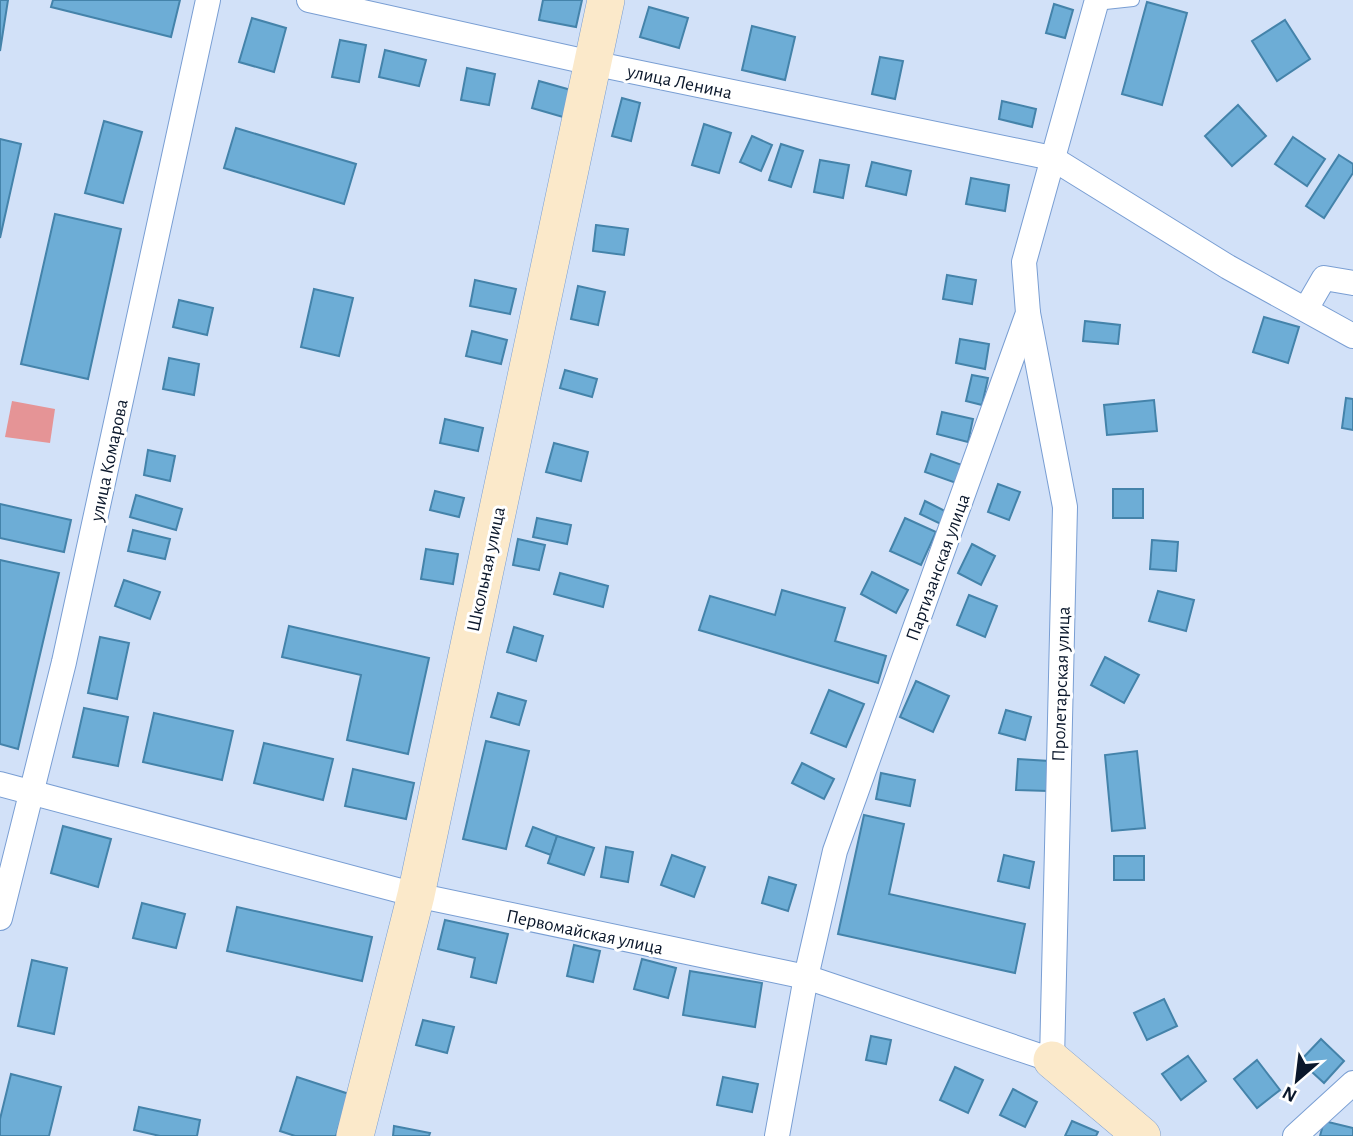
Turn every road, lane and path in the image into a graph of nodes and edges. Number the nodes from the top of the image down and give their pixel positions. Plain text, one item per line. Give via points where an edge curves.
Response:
1 (208, 0) edge
2 (309, 0) edge
3 (606, 0) edge
4 (1133, 0) edge
5 (1096, 2) edge
6 (592, 63) junction
7 (1052, 158) junction
8 (1353, 283) edge
9 (1306, 309) junction
10 (1028, 313) junction
11 (1353, 337) edge
12 (0, 784) edge
13 (31, 791) junction
14 (416, 895) junction
15 (0, 918) edge
16 (806, 978) junction
17 (1052, 1060) junction
18 (1353, 1083) edge
19 (355, 1136) edge
20 (777, 1136) edge
21 (1142, 1136) edge
22 (1295, 1136) edge

1 - 13 street, улица Комарова via 64,662
2 - 6 street, улица Ленина
3 - 6 street, Школьная улица
4 - 5 lane
5 - 7 street, Партизанская улица
6 - 7 street, улица Ленина
6 - 14 street, Школьная улица
7 - 9 street via 1228,267
7 - 10 street, Партизанская улица via 1024,262
8 - 9 street via 1324,278
9 - 11 street
10 - 16 street, Партизанская улица via 835,851
10 - 17 street, Пролетарская улица via 1065,507
12 - 13 street, Первомайская улица
13 - 14 street, Первомайская улица
13 - 15 street, улица Комарова
14 - 16 street, Первомайская улица
14 - 19 street, Школьная улица
16 - 17 street, Первомайская улица
16 - 20 street, Партизанская улица
17 - 21 street, Первомайская улица
18 - 22 street

